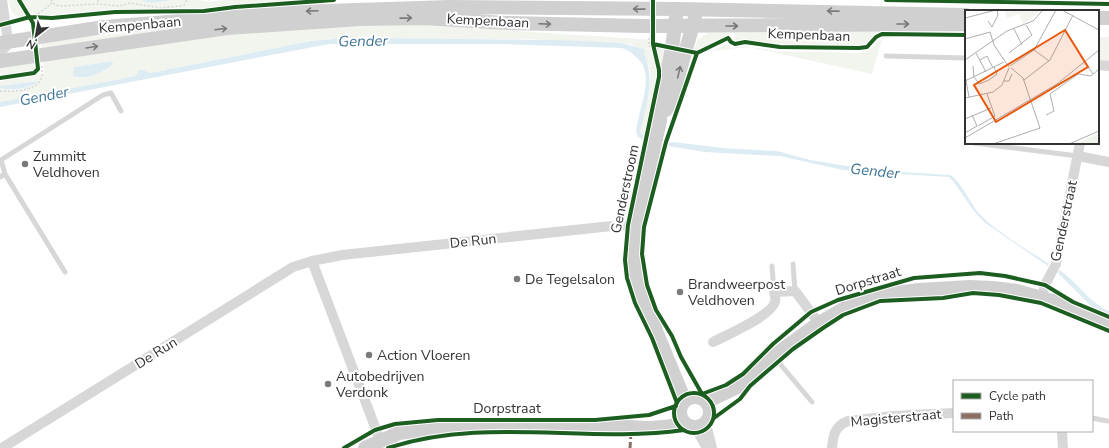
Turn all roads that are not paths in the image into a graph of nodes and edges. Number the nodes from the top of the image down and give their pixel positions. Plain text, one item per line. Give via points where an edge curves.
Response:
1 (2, 0) edge
2 (446, 3) edge
3 (679, 4) edge
4 (698, 5) edge
5 (965, 15) edge
6 (965, 24) edge
7 (674, 26) junction
8 (693, 26) junction
9 (2, 50) edge
10 (886, 56) dead end
11 (965, 58) edge
12 (1099, 65) edge
13 (1109, 66) edge
14 (121, 111) dead end
15 (660, 122) junction
16 (982, 144) edge
17 (1080, 144) edge
18 (1078, 156) junction
19 (1109, 162) edge
20 (3, 175) edge
21 (636, 226) junction
22 (312, 261) junction
23 (792, 264) dead end
24 (772, 266) dead end
25 (65, 272) dead end
26 (795, 291) junction
27 (774, 292) junction
28 (1042, 298) junction
29 (818, 322) junction
30 (1109, 323) edge
31 (713, 342) dead end
32 (774, 357) junction
33 (812, 402) dead end
34 (695, 412) junction
35 (953, 413) edge
36 (1093, 418) edge
37 (1107, 421) dead end
38 (1062, 432) edge
39 (380, 440) junction
40 (2, 448) edge
41 (365, 448) edge
42 (707, 448) edge
43 (712, 448) edge
44 (832, 448) edge
45 (1063, 448) edge

1 - 9 street
3 -> 2 main road, Kempenbaan
2 -> 9 main road, Kempenbaan via 294,12 104,28
3 - 4 main road, Kempenbaan
3 - 7 main road, Genderstroom
5 -> 4 main road, Kempenbaan
4 - 8 main road, Genderstroom
8 -> 6 main road, Kempenbaan
7 - 8 main road, Kempenbaan
9 -> 7 main road, Kempenbaan via 18,58 38,61 227,28 360,19 424,18 506,23
7 - 15 main road, Genderstroom
15 -> 8 main road, Genderstroom via 672,98
10 - 11 lane
12 - 13 street
14 - 20 lane via 111,93 103,95 1,160
15 - 21 main road, Genderstroom
16 - 18 lane
17 - 18 street, Genderstraat
18 - 19 street
18 - 28 street, Genderstraat via 1056,264 1045,285
20 - 25 lane
21 - 22 street, De Run via 621,225 358,253
21 - 34 main road, Genderstroom via 636,276 644,302 655,326 663,335
22 - 39 street
22 - 40 street, De Run via 293,267
23 - 26 lane
24 - 27 lane
26 - 27 street
26 - 29 street
27 - 31 street via 776,301 771,308 743,328
28 - 29 main road, Dorpstraat via 993,288 919,290 879,295 857,301
28 - 30 main road, Dorpstraat via 1066,304
29 - 32 main road, Dorpstraat
32 - 33 lane
32 - 34 main road, Dorpstraat via 742,385
34 - 39 main road, Dorpstraat via 620,426 437,428 399,433
34 - 42 street
34 - 43 street via 707,428
35 - 44 street, Magisterstraat via 848,420 835,430
36 - 37 lane
38 - 45 street
39 - 41 main road, Dorpstraat

